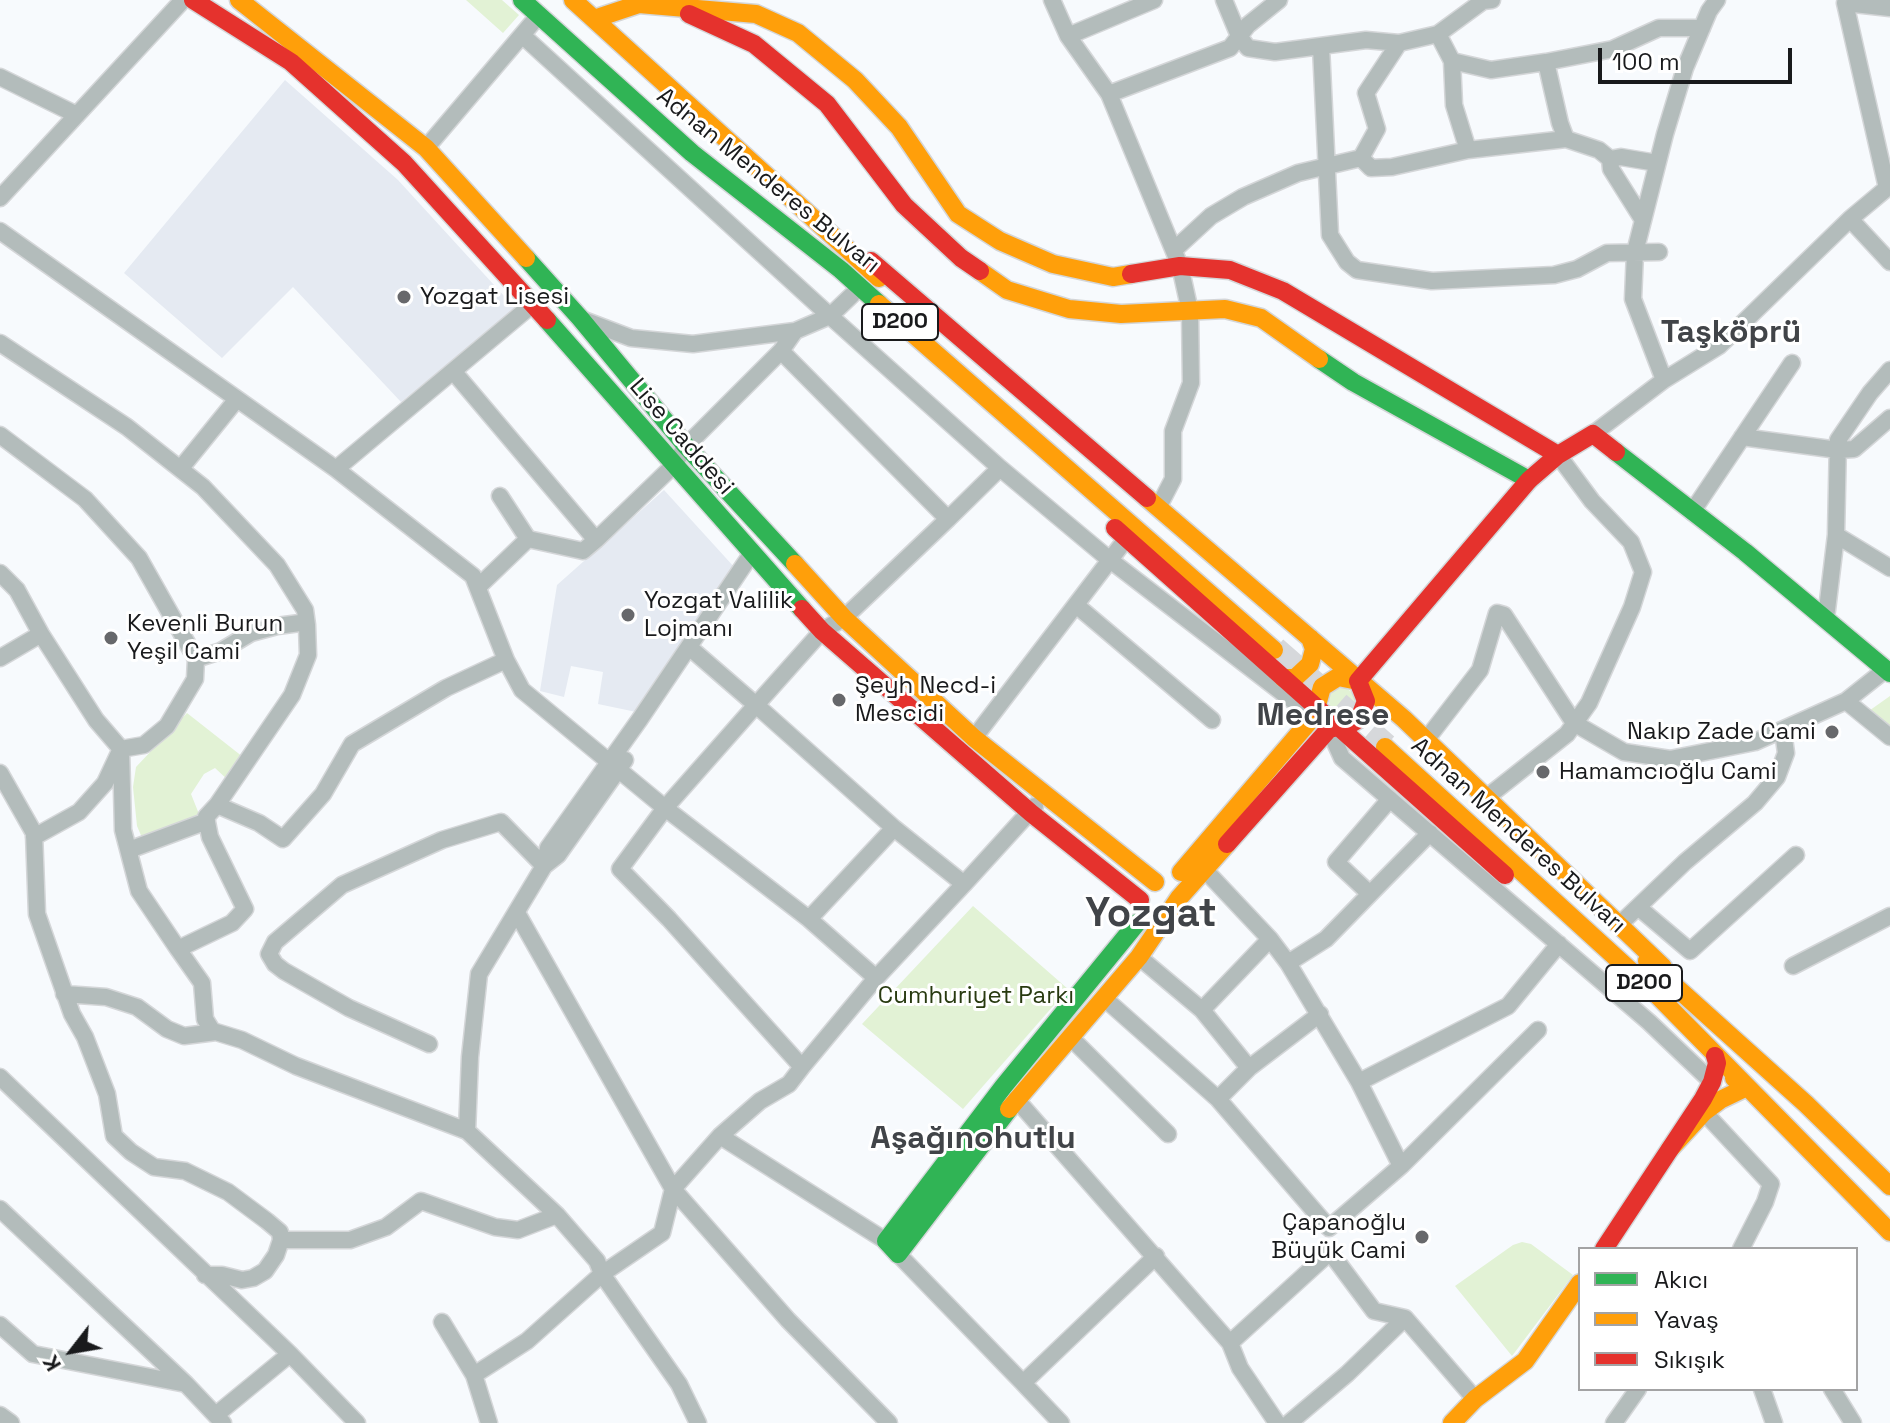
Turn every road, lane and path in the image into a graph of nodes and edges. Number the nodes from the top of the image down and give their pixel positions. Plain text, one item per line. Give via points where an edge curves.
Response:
1 (183, 0) edge
2 (193, 0) edge
3 (239, 0) edge
4 (522, 0) edge
5 (573, 0) edge
6 (1052, 0) edge
7 (1224, 0) edge
8 (1279, 0) edge
9 (1484, 0) edge
10 (1492, 0) edge
11 (1717, 0) edge
12 (1145, 2) edge
13 (1839, 2) edge
14 (674, 7) junction
15 (1890, 8) edge
16 (539, 15) junction
17 (594, 19) junction
18 (1702, 28) junction
19 (1438, 34) junction
20 (522, 35) junction
21 (1068, 36) junction
22 (1239, 36) junction
23 (1399, 43) junction
24 (1321, 47) junction
25 (1452, 61) junction
26 (1546, 62) junction
27 (0, 77) edge
28 (676, 92) junction
29 (1109, 94) junction
30 (77, 115) junction
31 (1566, 139) junction
32 (426, 148) junction
33 (1468, 150) junction
34 (692, 153) junction
35 (1361, 158) junction
36 (1610, 159) junction
37 (1657, 163) junction
38 (1329, 166) junction
39 (1888, 187) edge
40 (0, 198) edge
41 (1850, 219) junction
42 (1643, 220) junction
43 (0, 231) edge
44 (1635, 252) junction
45 (1659, 252) dead end
46 (1177, 258) junction
47 (1890, 262) edge
48 (852, 295) junction
49 (533, 304) junction
50 (1190, 311) junction
51 (830, 316) junction
52 (580, 318) junction
53 (795, 331) junction
54 (0, 343) edge
55 (781, 351) junction
56 (1792, 363) dead end
57 (1890, 370) edge
58 (453, 371) junction
59 (1664, 380) junction
60 (237, 399) junction
61 (1890, 418) edge
62 (1593, 434) junction
63 (0, 435) edge
64 (1742, 437) junction
65 (686, 446) junction
66 (1838, 450) junction
67 (1558, 455) junction
68 (673, 466) junction
69 (181, 468) junction
70 (1000, 468) junction
71 (336, 469) junction
72 (1529, 480) junction
73 (500, 496) dead end
74 (1158, 508) junction
75 (1692, 512) junction
76 (948, 519) junction
77 (1836, 535) junction
78 (528, 539) junction
79 (1126, 539) junction
80 (596, 540) junction
81 (755, 557) junction
82 (1110, 560) junction
83 (1890, 568) edge
84 (0, 573) edge
85 (478, 587) junction
86 (1076, 605) junction
87 (844, 618) junction
88 (1826, 618) junction
89 (307, 625) junction
90 (822, 631) junction
91 (41, 634) junction
92 (1310, 638) junction
93 (692, 650) junction
94 (0, 658) edge
95 (196, 659) junction
96 (506, 660) junction
97 (1888, 672) edge
98 (1283, 678) junction
99 (1358, 681) junction
100 (1846, 701) junction
101 (756, 705) junction
102 (1316, 712) junction
103 (1212, 720) dead end
104 (1574, 723) junction
105 (1333, 727) junction
106 (1783, 731) junction
107 (1890, 737) edge
108 (974, 738) junction
109 (1388, 738) junction
110 (1426, 740) junction
111 (121, 749) junction
112 (616, 765) junction
113 (0, 773) edge
114 (1043, 794) junction
115 (1486, 798) junction
116 (1390, 799) junction
117 (217, 805) junction
118 (665, 808) junction
119 (1031, 813) junction
120 (207, 821) junction
121 (894, 828) junction
122 (1430, 833) junction
123 (34, 837) junction
124 (129, 850) junction
125 (1796, 855) dead end
126 (544, 866) junction
127 (1204, 869) junction
128 (964, 884) junction
129 (1168, 888) junction
130 (1370, 894) junction
131 (1140, 900) junction
132 (1638, 907) junction
133 (517, 913) junction
134 (1890, 916) edge
135 (809, 919) junction
136 (1619, 925) junction
137 (1145, 928) junction
138 (1270, 939) junction
139 (1559, 944) junction
140 (178, 949) junction
141 (1139, 957) junction
142 (1288, 963) junction
143 (1793, 966) dead end
144 (876, 978) junction
145 (64, 994) junction
146 (1104, 998) junction
147 (1202, 1010) junction
148 (1320, 1014) junction
149 (1538, 1030) dead end
150 (213, 1032) junction
151 (1070, 1037) junction
152 (429, 1044) dead end
153 (1716, 1060) junction
154 (802, 1067) junction
155 (1249, 1068) junction
156 (0, 1077) edge
157 (1359, 1082) junction
158 (1712, 1082) junction
159 (1745, 1088) junction
160 (1016, 1099) junction
161 (1218, 1099) junction
162 (1806, 1104) junction
163 (1704, 1112) junction
164 (467, 1131) junction
165 (1168, 1134) dead end
166 (720, 1136) junction
167 (1670, 1149) junction
168 (1401, 1166) junction
169 (1890, 1186) edge
170 (673, 1189) junction
171 (0, 1209) edge
172 (557, 1215) junction
173 (1329, 1228) junction
174 (1890, 1232) edge
175 (281, 1240) junction
176 (892, 1247) junction
177 (1605, 1247) edge
178 (1742, 1247) edge
179 (1330, 1252) junction
180 (1156, 1256) junction
181 (602, 1274) junction
182 (205, 1275) junction
183 (1578, 1286) edge
184 (1405, 1318) junction
185 (442, 1322) dead end
186 (0, 1325) edge
187 (1230, 1343) junction
188 (290, 1354) junction
189 (474, 1375) junction
190 (1023, 1383) junction
191 (186, 1384) junction
192 (1637, 1391) edge
193 (1763, 1391) edge
194 (1833, 1391) edge
195 (1475, 1399) junction
196 (0, 1415) edge
197 (220, 1419) edge
198 (1456, 1422) edge
199 (11, 1423) edge
200 (357, 1423) edge
201 (489, 1423) edge
202 (698, 1423) edge
203 (889, 1423) edge
204 (1061, 1423) edge
205 (1277, 1423) edge
206 (1289, 1423) edge
207 (1614, 1423) edge
208 (1774, 1423) edge
209 (1853, 1423) edge

1 - 30 street
2 - 49 main road, Lise Caddesi via 291,62 404,163
3 - 32 main road, Lise Caddesi
4 - 16 main road, Adnan Menderes Bulvarı / D200
5 - 17 main road, Adnan Menderes Bulvarı / D200
6 - 21 street
7 - 22 street
8 - 22 street
9 - 10 street
9 - 19 street
11 - 18 street
12 - 21 street
13 - 15 street
13 - 39 street
14 - 17 main road via 639,4
14 - 46 main road via 756,14 798,33 855,80 899,127 958,214 1000,241 1053,264 1113,277
14 - 50 main road via 754,44 827,104 904,205 961,258 1007,290 1069,309 1121,314
16 - 20 street
16 - 34 main road, Adnan Menderes Bulvarı / D200
17 - 28 main road, Adnan Menderes Bulvarı / D200
18 - 26 street via 1659,28 1613,49
18 - 37 street
19 - 23 street
19 - 25 street
20 - 32 street
20 - 51 street
21 - 29 street
22 - 24 street via 1248,48 1275,52
22 - 29 street via 1230,48
23 - 24 street via 1366,40
23 - 35 street via 1366,93 1377,129
24 - 38 street
25 - 26 street via 1491,70
25 - 33 street via 1454,105
26 - 31 street
27 - 30 street
28 - 34 main road, Adnan Menderes Bulvarı / D200 via 1280,643 841,270
28 - 74 main road
29 - 46 street
30 - 40 street
31 - 33 street
31 - 36 street
32 - 52 main road, Lise Caddesi
33 - 35 street via 1392,167 1371,168
34 - 48 main road
35 - 38 street
36 - 37 street
36 - 42 street
37 - 42 street
38 - 44 street via 1330,235 1357,270 1432,281 1554,275 1607,253
38 - 46 street via 1298,173 1211,216
39 - 41 street
41 - 47 street
41 - 59 street via 1719,346
42 - 44 street
43 - 60 street
44 - 45 street
44 - 59 street via 1633,299
46 - 50 street
46 - 67 main road via 1230,270 1283,291
48 - 51 street
48 - 79 main road
49 - 58 street
49 - 68 main road, Lise Caddesi
50 - 72 main road via 1225,309 1261,318 1353,382
50 - 74 street via 1191,383 1173,431 1173,479
51 - 53 street
51 - 70 street
52 - 53 street via 631,338 693,344
52 - 65 main road, Lise Caddesi
53 - 55 street
54 - 69 street
55 - 65 street
55 - 76 street
56 - 64 street
57 - 66 street via 1838,440
58 - 71 street
58 - 80 street
59 - 62 street
60 - 69 street
60 - 71 street
61 - 66 street via 1854,449
62 - 67 main road
62 - 75 main road
63 - 95 street via 85,499 139,558
64 - 66 street
64 - 75 street
65 - 68 street
65 - 87 main road, Lise Caddesi
66 - 77 street
67 - 72 main road
67 - 104 street via 1631,542 1643,572 1589,703
68 - 80 street
68 - 81 main road, Lise Caddesi
69 - 89 street via 277,565 305,610
70 - 76 street
70 - 82 street
71 - 85 street via 473,576
72 - 99 main road
73 - 78 street
74 - 92 main road
75 - 88 main road
76 - 87 street
77 - 83 street
77 - 88 street
78 - 80 street via 583,551
78 - 85 street
79 - 82 street
79 - 98 main road
81 - 90 main road, Lise Caddesi
81 - 93 street
82 - 86 street
82 - 102 street
84 - 91 street via 17,590
85 - 96 street
86 - 103 street
86 - 108 street
87 - 90 street
87 - 108 main road, Lise Caddesi
88 - 97 main road
89 - 95 street via 251,633
89 - 117 street via 308,655 292,695
90 - 101 street
90 - 119 main road, Lise Caddesi
91 - 94 street
91 - 111 street
92 - 98 main road via 1310,664 1295,678
92 - 99 main road
93 - 101 street
93 - 112 street
95 - 111 street via 195,679 167,726 144,745
96 - 112 street via 522,690
96 - 117 street via 446,688 352,744 323,794 283,839
97 - 100 street
98 - 102 main road
99 - 102 main road via 1338,677 1328,682
99 - 105 main road via 1364,710 1349,725
99 - 109 main road
100 - 106 street
100 - 107 street
101 - 118 street
101 - 121 street
102 - 105 main road
102 - 129 main road
104 - 106 street via 1624,752 1670,759
104 - 110 street via 1504,615 1497,613 1480,670
104 - 115 street
105 - 109 main road
105 - 116 street via 1342,758
105 - 127 main road
106 - 132 street via 1786,753 1777,777
108 - 114 main road, Lise Caddesi
109 - 110 main road
109 - 153 main road, Adnan Menderes Bulvarı / D200 via 1656,994
109 - 162 main road, Adnan Menderes Bulvarı / D200
110 - 115 main road
111 - 123 street via 105,783 79,812
111 - 124 street via 123,830
112 - 118 street
112 - 126 street via 558,855
113 - 123 street
114 - 119 street
114 - 129 main road, Lise Caddesi
115 - 136 main road
116 - 122 street
116 - 130 street via 1336,862
117 - 120 street
118 - 135 street
118 - 154 street via 620,869
119 - 128 street
119 - 131 main road, Lise Caddesi
120 - 124 street
120 - 140 street via 245,909 232,923
121 - 128 street
121 - 135 street
122 - 130 street
122 - 139 street
123 - 145 street via 37,914
124 - 140 street via 139,891
125 - 132 street via 1690,951
126 - 133 street
126 - 152 street via 501,822 442,840 342,885 275,942 269,954 284,971
127 - 129 main road
127 - 138 street
128 - 144 street
129 - 131 main road
129 - 137 main road
130 - 142 street via 1326,939
131 - 137 main road
132 - 136 street
133 - 164 street via 479,974
133 - 170 street
134 - 143 street
135 - 144 street
136 - 162 main road
137 - 141 main road
137 - 176 main road via 1003,1087
138 - 142 street
138 - 147 street
139 - 157 street via 1508,1006
139 - 158 street
140 - 150 street via 202,983 205,1019
141 - 146 main road
141 - 147 street
142 - 148 street
144 - 154 street
145 - 150 street via 106,997 137,1007 184,1036
145 - 175 street via 107,1094 114,1136 154,1167 185,1171 228,1192 280,1232
146 - 151 main road
146 - 161 street
147 - 155 street
148 - 155 street
148 - 157 street
149 - 168 street
150 - 164 street
151 - 160 main road
151 - 165 street
153 - 158 main road
153 - 159 main road, Adnan Menderes Bulvarı / D200
154 - 166 street via 789,1084
155 - 161 street
156 - 182 street
157 - 168 street
158 - 167 main road
159 - 163 main road
159 - 174 main road, Adnan Menderes Bulvarı / D200
160 - 176 main road
160 - 180 street
161 - 173 street
162 - 169 main road, Adnan Menderes Bulvarı / D200
163 - 167 main road
163 - 178 street via 1771,1184
164 - 172 street
166 - 170 street
166 - 176 street
167 - 177 main road
168 - 173 street
170 - 181 street via 662,1233
170 - 203 street via 788,1320
171 - 191 street
172 - 175 street via 518,1230 421,1201 386,1227 350,1240
172 - 181 street
173 - 179 street
175 - 182 street via 265,1271 253,1278
176 - 190 street
179 - 184 street via 1374,1311
179 - 187 street
180 - 187 street
180 - 190 street
181 - 189 street via 527,1341
181 - 202 street via 679,1384
182 - 188 street
183 - 195 main road via 1525,1361
184 - 195 street
184 - 206 street
185 - 189 street
186 - 191 street via 33,1354
187 - 205 street via 1240,1368
188 - 197 street
188 - 200 street
189 - 201 street
190 - 204 street
191 - 197 street
192 - 207 street
193 - 208 street
194 - 209 street
195 - 198 main road
196 - 199 street

